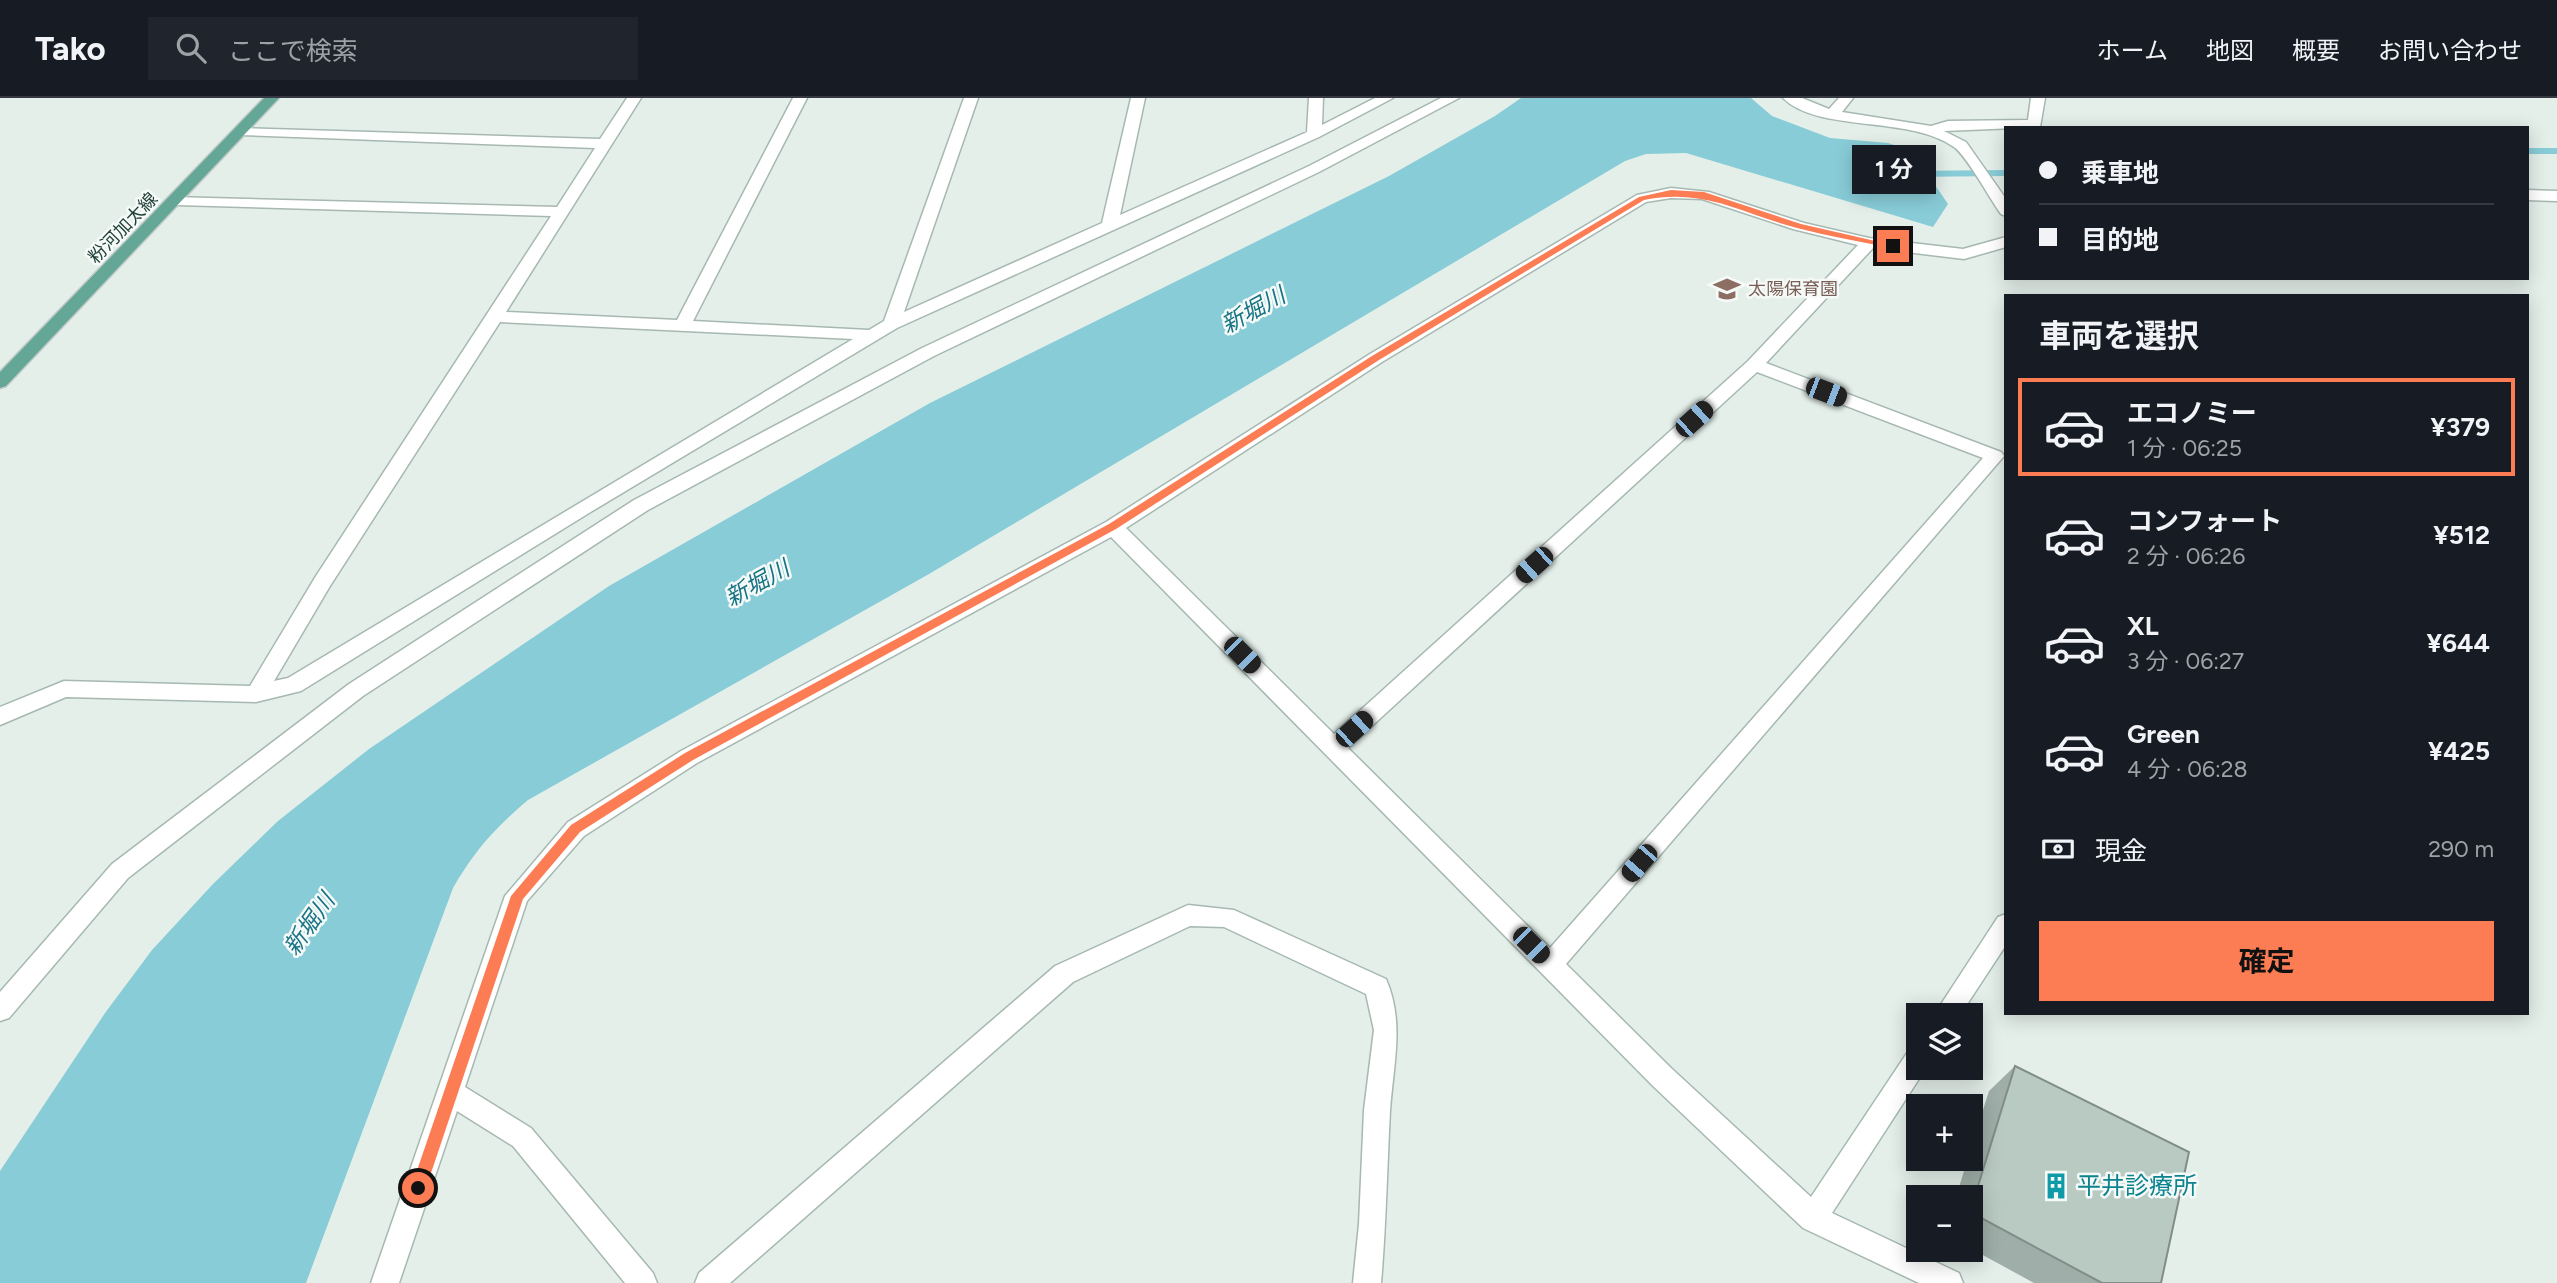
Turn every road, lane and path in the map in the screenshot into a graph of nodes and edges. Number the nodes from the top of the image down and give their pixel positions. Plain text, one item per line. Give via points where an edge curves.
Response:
1 (272, 98) edge
2 (634, 98) edge
3 (800, 98) edge
4 (971, 98) edge
5 (1138, 98) edge
6 (1316, 98) edge
7 (1386, 98) edge
8 (1452, 98) edge
9 (1790, 98) edge
10 (1846, 98) edge
11 (2038, 98) edge
12 (1832, 116) junction
13 (241, 131) junction
14 (1932, 131) junction
15 (1314, 134) junction
16 (605, 144) junction
17 (2529, 195) edge
18 (2557, 195) edge
19 (177, 200) junction
20 (2004, 208) edge
21 (561, 212) junction
22 (1110, 224) junction
23 (1869, 243) junction
24 (2004, 243) edge
25 (495, 317) junction
26 (683, 324) junction
27 (891, 324) junction
28 (872, 335) junction
29 (1754, 365) junction
30 (0, 382) edge
31 (2000, 458) edge
32 (1112, 527) junction
33 (256, 694) junction
34 (0, 716) edge
35 (1334, 747) junction
36 (2004, 927) edge
37 (1550, 965) junction
38 (1954, 1003) edge
39 (0, 1010) edge
40 (1906, 1076) edge
41 (451, 1093) junction
42 (1813, 1218) junction
43 (385, 1283) edge
44 (643, 1283) edge
45 (709, 1283) edge
46 (1367, 1283) edge
47 (1950, 1283) edge

1 - 13 main road, 粉河加太線
2 - 16 street
3 - 26 street
4 - 27 street
5 - 22 street
6 - 15 street
7 - 15 street
8 - 39 street via 1314,169 928,352 641,505 356,691 120,871
9 - 12 street
10 - 12 street
11 - 14 street via 2035,124 1948,125
12 - 14 street
13 - 16 street
13 - 19 main road, 粉河加太線
14 - 20 street via 1961,145
15 - 22 street
16 - 21 street
17 - 18 street
19 - 21 street
19 - 30 main road, 粉河加太線
21 - 25 street
22 - 27 street
23 - 24 street via 1964,254
23 - 29 street
23 - 32 street via 1704,195 1671,193 1642,198 1376,358
25 - 26 street
25 - 33 street via 323,581
26 - 28 street
27 - 28 street
28 - 33 street via 294,685
29 - 31 street
29 - 35 street
31 - 37 street
32 - 35 street
32 - 41 street via 689,757 576,829 517,896
33 - 34 street via 64,689
35 - 37 street
36 - 38 street
37 - 42 street
40 - 42 street
41 - 43 street
41 - 44 street via 522,1137
42 - 47 street
45 - 46 street via 1063,974 1188,915 1226,917 1377,986 1386,1030

